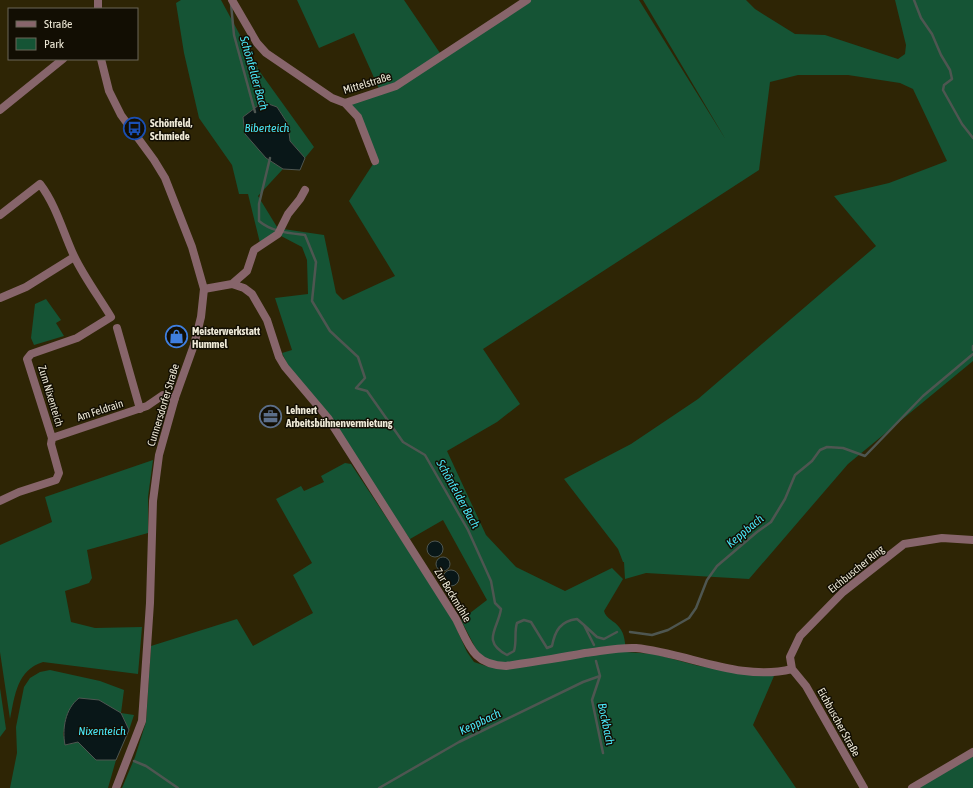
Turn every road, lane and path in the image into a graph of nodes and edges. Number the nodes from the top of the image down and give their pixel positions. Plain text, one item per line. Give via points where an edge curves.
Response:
1 (232, 0) edge
2 (527, 0) edge
3 (62, 60) edge
4 (101, 60) edge
5 (345, 103) junction
6 (0, 110) edge
7 (375, 161) dead end
8 (305, 190) dead end
9 (0, 215) edge
10 (74, 257) junction
11 (232, 284) junction
12 (204, 289) junction
13 (0, 298) edge
14 (117, 328) dead end
15 (175, 398) junction
16 (140, 409) junction
17 (52, 438) junction
18 (0, 501) edge
19 (973, 540) edge
20 (792, 669) junction
21 (973, 752) edge
22 (116, 788) edge
23 (864, 788) edge
24 (912, 788) edge

1 - 5 street, Mittelstraße via 257,43 266,53 332,98
2 - 5 street, Mittelstraße via 396,86
3 - 6 street
4 - 12 street, Cunnersdorfer Straße via 109,91 121,115 165,178 192,247
5 - 7 street via 358,117
8 - 11 street via 288,214 280,231 254,250 247,271
9 - 10 street, Zum Nixenteich via 40,184 59,218
10 - 13 street via 26,287
10 - 17 street, Zum Nixenteich via 112,317 77,338 31,354 27,359
11 - 12 street
11 - 20 street, Zur Bockmühle via 244,288 259,303 285,367 328,418 439,592 473,652 481,660 492,666 506,666 623,647 756,671 778,672
12 - 15 street, Cunnersdorfer Straße via 201,318
14 - 16 street, Am Feldrain
15 - 16 street, Am Feldrain via 163,395
15 - 22 street, Cunnersdorfer Straße via 159,455 153,501 150,603 142,721
16 - 17 street, Am Feldrain
17 - 18 street via 51,444 59,473 56,480
19 - 20 street, Eichbuscher Ring via 942,538 904,544 843,592 800,636 790,657
20 - 23 street, Eichbuscher Straße via 806,686
21 - 24 street

